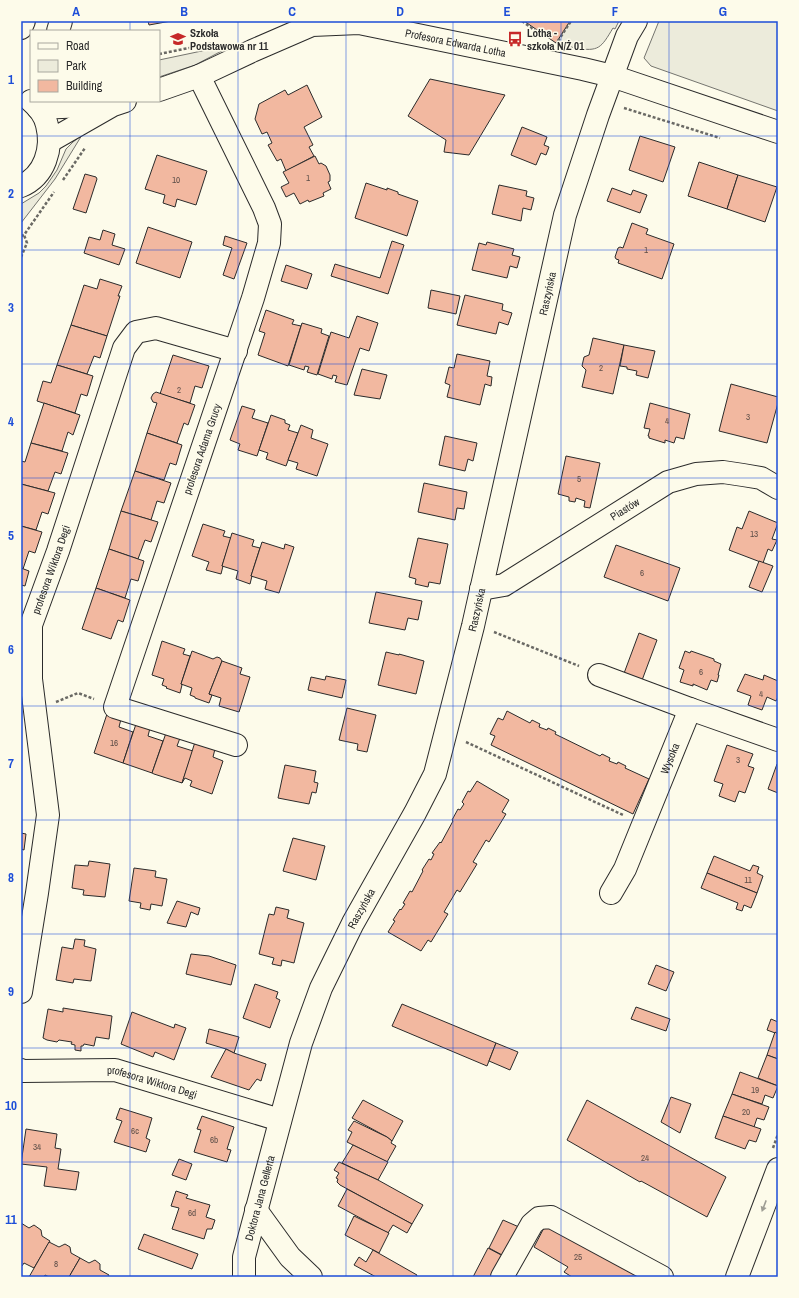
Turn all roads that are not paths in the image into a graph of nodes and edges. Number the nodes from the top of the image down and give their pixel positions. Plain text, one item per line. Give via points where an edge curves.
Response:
1 (24, 21) edge
2 (636, 21) edge
3 (21, 28) edge
4 (199, 76) junction
5 (612, 76) junction
6 (160, 90) edge
7 (21, 94) edge
8 (30, 100) edge
9 (35, 103) edge
10 (119, 103) edge
11 (778, 132) edge
12 (50, 141) junction
13 (21, 186) edge
14 (236, 350) junction
15 (778, 488) edge
16 (481, 589) junction
17 (600, 675) road end
18 (690, 709) junction
19 (778, 740) edge
20 (236, 745) dead end
21 (611, 892) dead end
22 (21, 992) edge
23 (21, 1070) edge
24 (280, 1120) junction
25 (778, 1169) edge
26 (256, 1210) junction
27 (244, 1277) edge
28 (311, 1277) edge
29 (502, 1277) edge
30 (662, 1277) edge
31 (737, 1277) edge

1 - 3 street
2 - 5 street, Raszyńska via 627,36
4 - 5 street, Profesora Edwarda Lotha via 312,25 359,24
4 - 6 street, Profesora Edwarda Lotha
4 - 14 street, profesora Adama Grucy via 270,224 269,243
5 - 11 street, Profesora Edwarda Lotha
5 - 16 street, Raszyńska via 565,215
7 - 8 street
9 - 10 street
9 - 12 street via 47,123
10 - 12 street
12 - 13 street via 47,158 39,173
14 - 20 street, profesora Adama Grucy via 115,707
14 - 22 street, profesora Wiktora Degi via 156,328 136,332 124,348 58,551 30,625 31,678 48,815
15 - 16 street, Piastów via 761,478 723,472 696,474 668,482 504,585
16 - 24 street, Raszyńska via 435,774 353,923 321,988 301,1042
17 - 18 street
18 - 19 street
18 - 21 street, Wysoka via 625,869
23 - 24 street, profesora Wiktora Degi via 115,1070
24 - 26 street, Doktora Jana Gellerta
25 -> 31 street
26 - 27 street, Doktora Jana Gellerta via 244,1257
26 - 28 street via 290,1257
29 - 30 street via 532,1224 539,1218 551,1217

